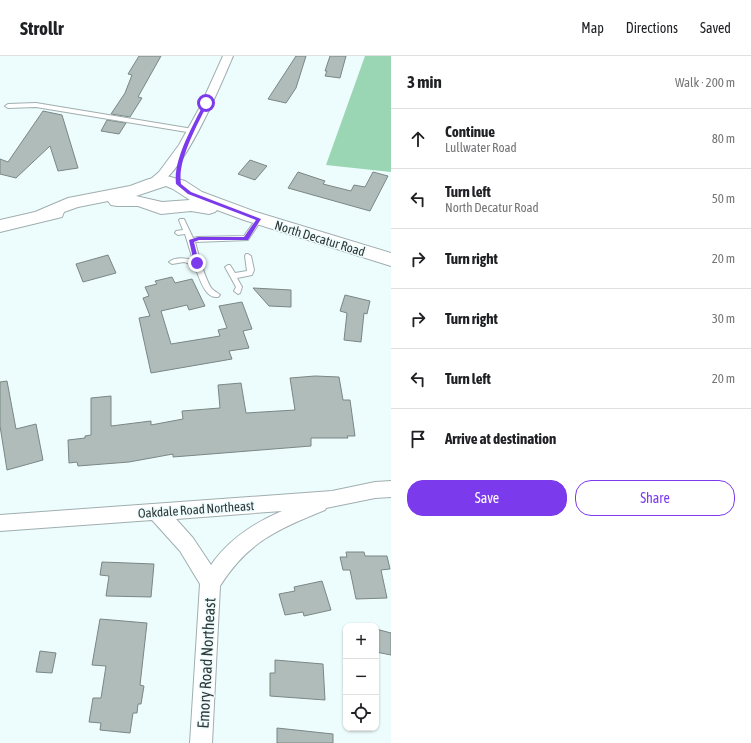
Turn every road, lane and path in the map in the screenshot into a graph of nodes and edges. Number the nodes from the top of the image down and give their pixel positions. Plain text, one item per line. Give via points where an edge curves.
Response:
1 (228, 56) edge
2 (8, 106) dead end
3 (193, 131) junction
4 (186, 145) junction
5 (150, 185) junction
6 (181, 187) junction
7 (149, 204) junction
8 (178, 213) junction
9 (42, 215) junction
10 (254, 218) junction
11 (0, 226) edge
12 (187, 231) junction
13 (178, 233) dead end
14 (191, 241) junction
15 (248, 256) dead end
16 (391, 260) edge
17 (172, 262) dead end
18 (197, 263) junction
19 (228, 267) dead end
20 (233, 276) junction
21 (238, 291) dead end
22 (216, 295) dead end
23 (391, 489) edge
24 (332, 499) junction
25 (156, 512) junction
26 (0, 523) edge
27 (210, 582) junction
28 (201, 743) edge

1 - 3 street
2 - 3 lane via 36,105
3 - 4 street
4 - 5 street via 163,177
4 - 6 street via 178,177
5 - 6 main road, North Decatur Road via 163,181
5 - 7 main road via 144,191 143,197
5 - 9 main road, North Decatur Road via 129,192 74,202
6 - 8 main road via 185,192
6 - 10 main road, North Decatur Road via 196,196
7 - 8 main road, North Decatur Road
7 - 9 main road, North Decatur Road via 132,200 116,201
8 - 10 main road, North Decatur Road via 199,206
8 - 12 lane
9 - 11 main road, North Decatur Road
10 - 14 lane via 246,238
10 - 16 main road, North Decatur Road
12 - 13 lane
12 - 14 lane
14 - 18 lane
15 - 20 lane via 250,273
17 - 18 lane via 184,260
18 - 22 lane via 209,290
19 - 20 lane
20 - 21 lane via 239,287
23 - 24 street, Oakdale Road Northeast
24 - 25 street, Oakdale Road Northeast
24 - 27 street, Emory Road Northeast via 269,524 249,537 230,555
25 - 26 street, Oakdale Road Northeast
25 - 27 street, Emory Road Northeast via 178,532 193,551
27 - 28 street, Emory Road Northeast

